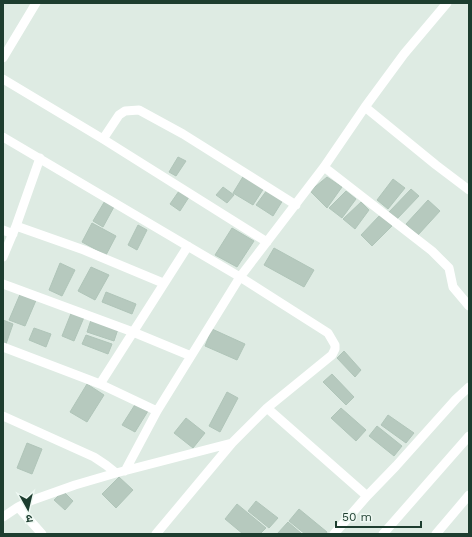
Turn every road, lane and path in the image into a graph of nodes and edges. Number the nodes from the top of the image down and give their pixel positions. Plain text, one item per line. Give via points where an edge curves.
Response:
1 (36, 3) edge
2 (447, 3) edge
3 (3, 58) edge
4 (3, 79) edge
5 (365, 107) junction
6 (3, 137) edge
7 (103, 138) junction
8 (40, 158) junction
9 (324, 168) junction
10 (469, 190) edge
11 (296, 205) junction
12 (3, 230) edge
13 (14, 230) junction
14 (268, 242) junction
15 (188, 246) junction
16 (3, 257) edge
17 (240, 277) junction
18 (163, 283) junction
19 (3, 284) edge
20 (469, 306) edge
21 (133, 332) junction
22 (3, 347) edge
23 (190, 356) junction
24 (100, 384) junction
25 (469, 387) edge
26 (267, 408) junction
27 (157, 411) junction
28 (3, 416) edge
29 (469, 436) edge
30 (232, 443) junction
31 (121, 472) junction
32 (469, 495) edge
33 (367, 496) junction
34 (18, 507) junction
35 (4, 515) edge
36 (42, 534) edge
37 (156, 534) edge
38 (334, 534) edge
39 (383, 534) edge
40 (436, 534) edge

1 - 3 street
2 - 5 street via 404,54
4 - 7 street
5 - 9 street
5 - 10 street
6 - 8 street
7 - 11 street via 119,115 125,111 139,110 183,134
7 - 14 street
8 - 13 street
8 - 15 street
9 - 11 street
9 - 20 street via 432,251 449,268 453,287
11 - 14 street
12 - 13 street
13 - 16 street
13 - 18 street via 84,250
14 - 17 street
15 - 17 street
15 - 18 street
17 - 23 street
17 - 26 street via 328,333 335,345 328,359
18 - 21 street
19 - 21 street
21 - 23 street
21 - 24 street
22 - 24 street
23 - 27 street
24 - 27 street
25 - 33 street
26 - 30 street
26 - 33 street
27 - 31 street
28 - 31 street
29 - 39 street
30 - 31 street
30 - 37 street
31 - 34 street via 42,496
32 - 40 street
33 - 38 street
34 - 35 street
34 - 36 street

